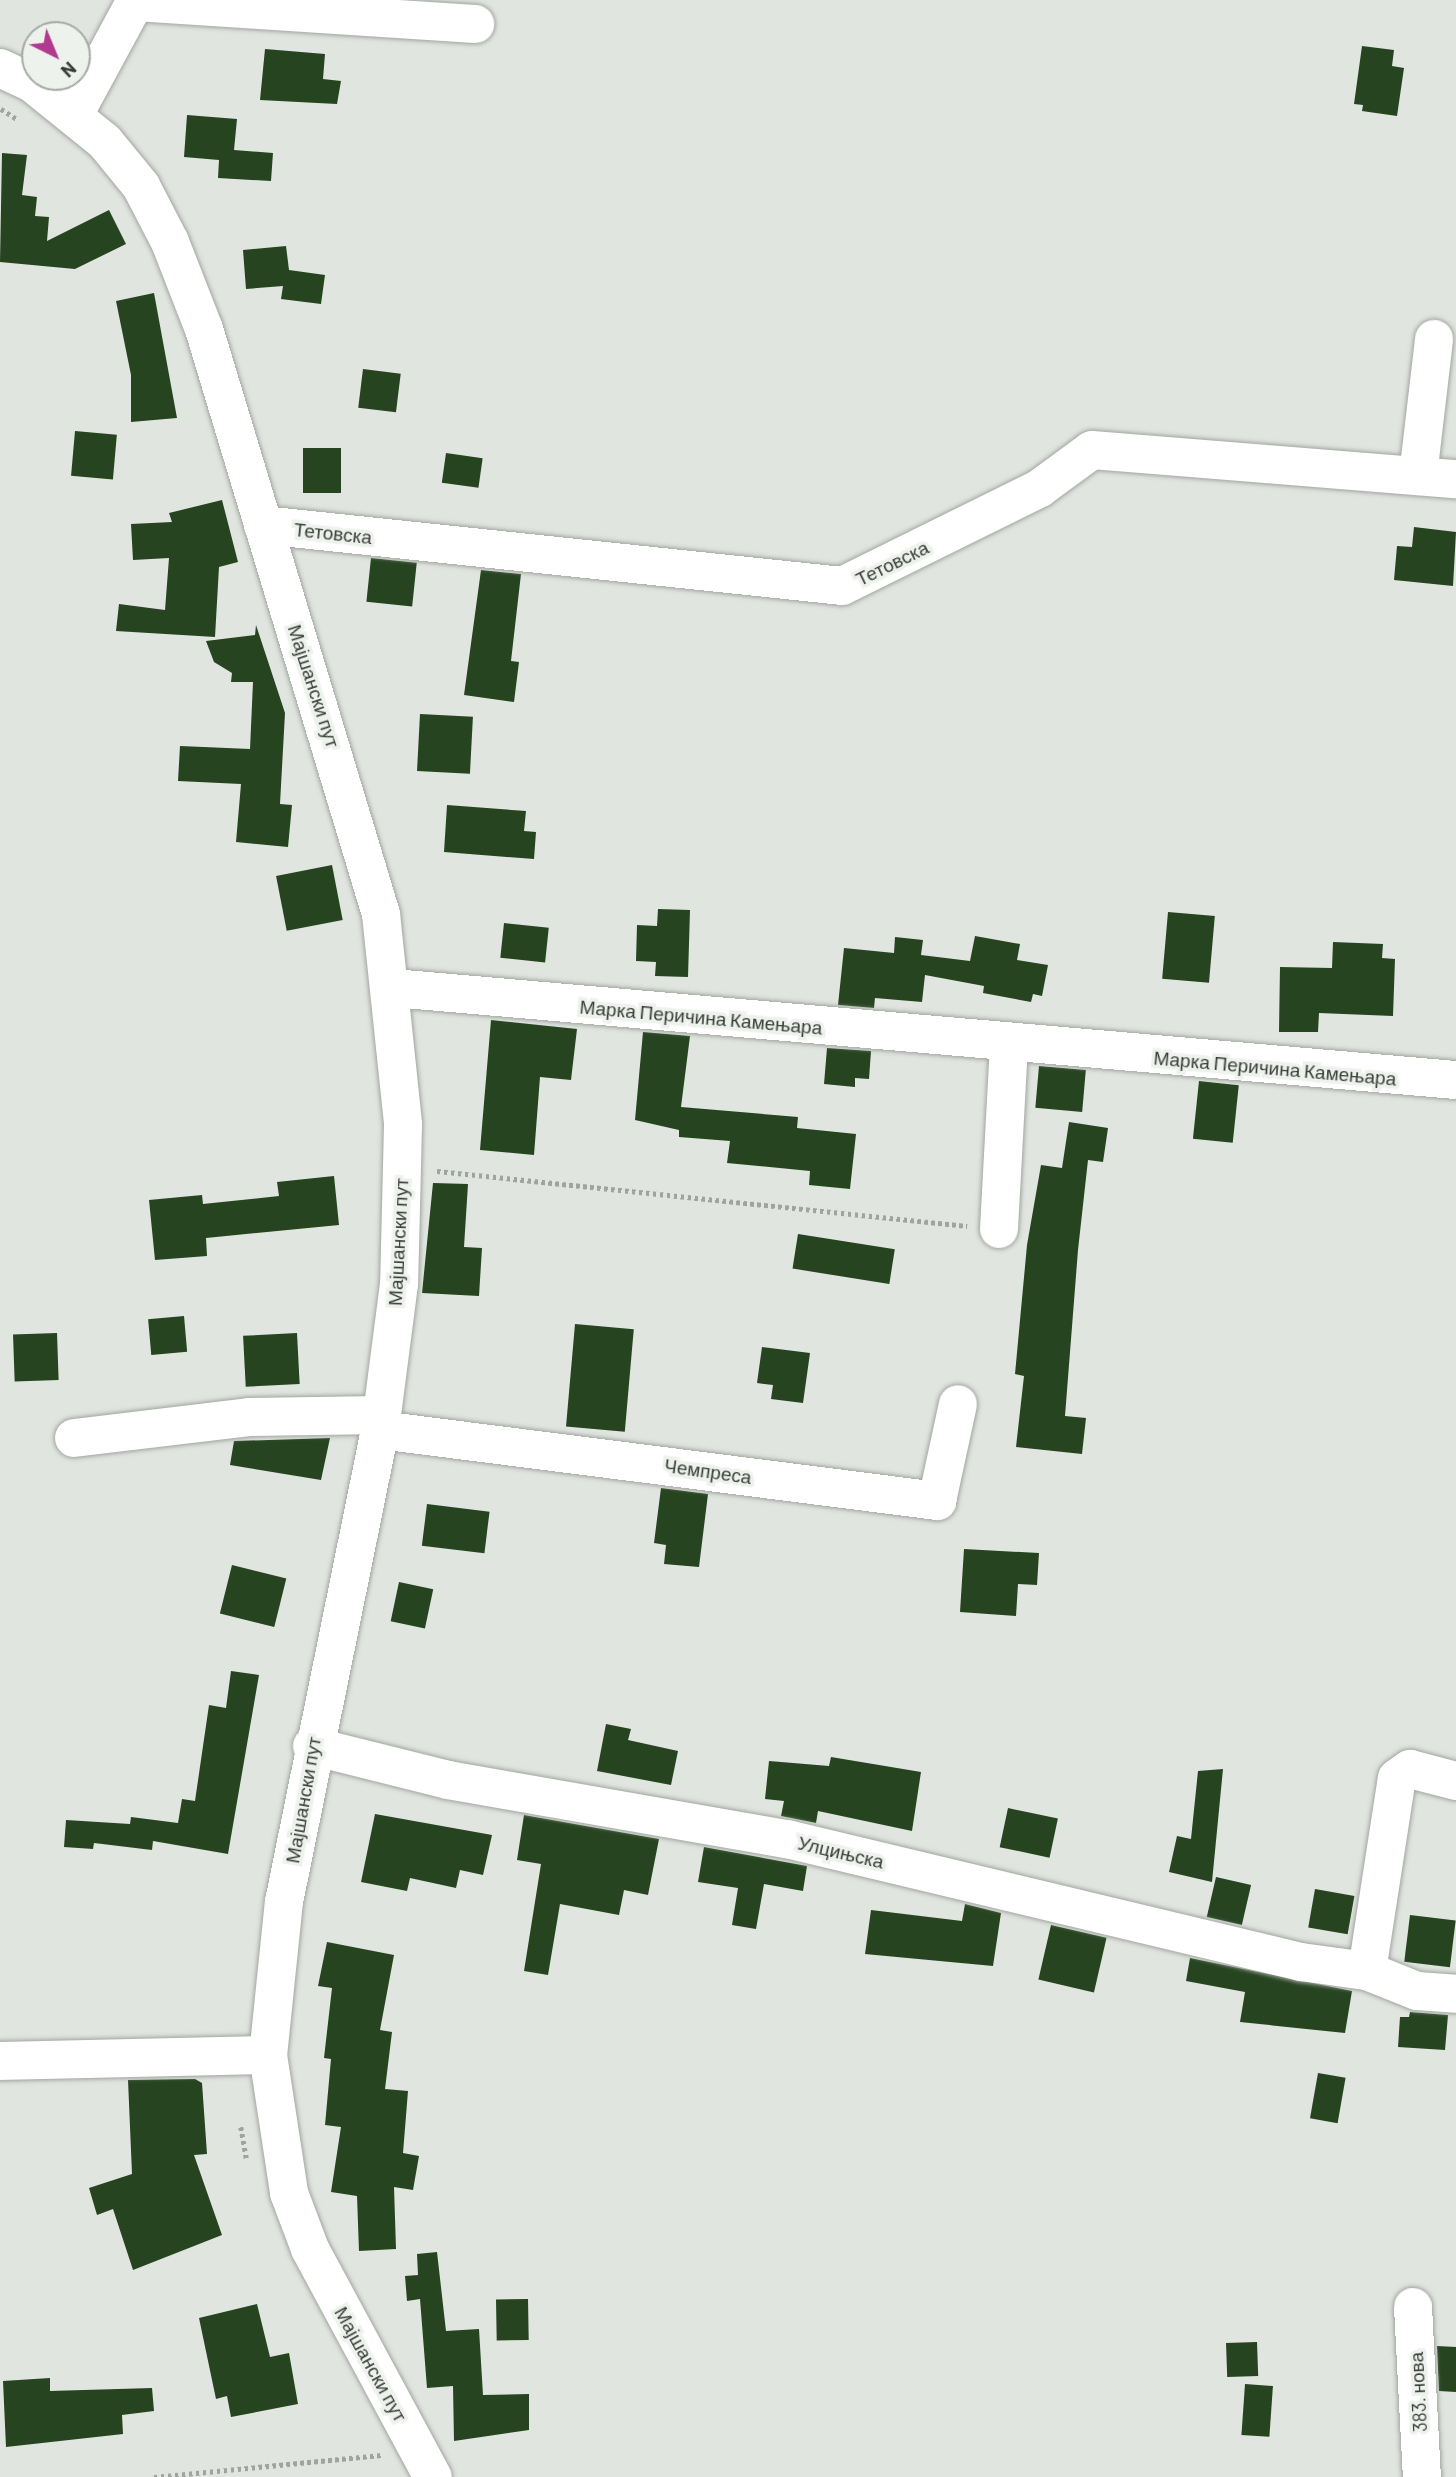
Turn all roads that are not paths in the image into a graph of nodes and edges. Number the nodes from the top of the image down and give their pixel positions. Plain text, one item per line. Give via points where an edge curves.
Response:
1 (135, 1) edge
2 (475, 24) dead end
3 (0, 68) edge
4 (75, 113) junction
5 (1434, 339) dead end
6 (1419, 476) junction
7 (1456, 478) edge
8 (263, 525) junction
9 (393, 988) junction
10 (1009, 1045) junction
11 (1456, 1080) edge
12 (999, 1229) road end
13 (958, 1404) dead end
14 (381, 1423) junction
15 (74, 1437) dead end
16 (312, 1746) junction
17 (1456, 1781) edge
18 (1367, 1971) junction
19 (1456, 1994) edge
20 (268, 2055) junction
21 (0, 2061) edge
22 (1413, 2308) dead end
23 (413, 2465) edge
24 (1422, 2477) edge

1 - 2 street
1 - 4 street
3 - 4 street, Мајшански пут
4 - 8 street, Мајшански пут via 141,186 170,242 204,329
5 - 6 street
6 - 7 street, Тетовска
6 - 8 street, Тетовска via 1091,450 1040,488 842,586
8 - 9 street, Мајшански пут via 370,864
9 - 10 street, Марка Перичина Камењара
9 - 14 street, Мајшански пут via 402,1167 399,1284
10 - 11 street, Марка Перичина Камењара
10 - 12 street
13 - 14 street, Чемпреса via 937,1501
14 - 15 street via 249,1417
14 - 16 street, Мајшански пут
16 - 18 street, Улцињска via 448,1780 787,1839 1301,1962
16 - 20 street, Мајшански пут via 284,1900
17 - 18 street via 1410,1769 1397,1778
18 - 19 street, Улцињска via 1417,1991
20 - 21 street
20 - 23 street, Мајшански пут via 289,2193
22 - 24 street, 383. нова

